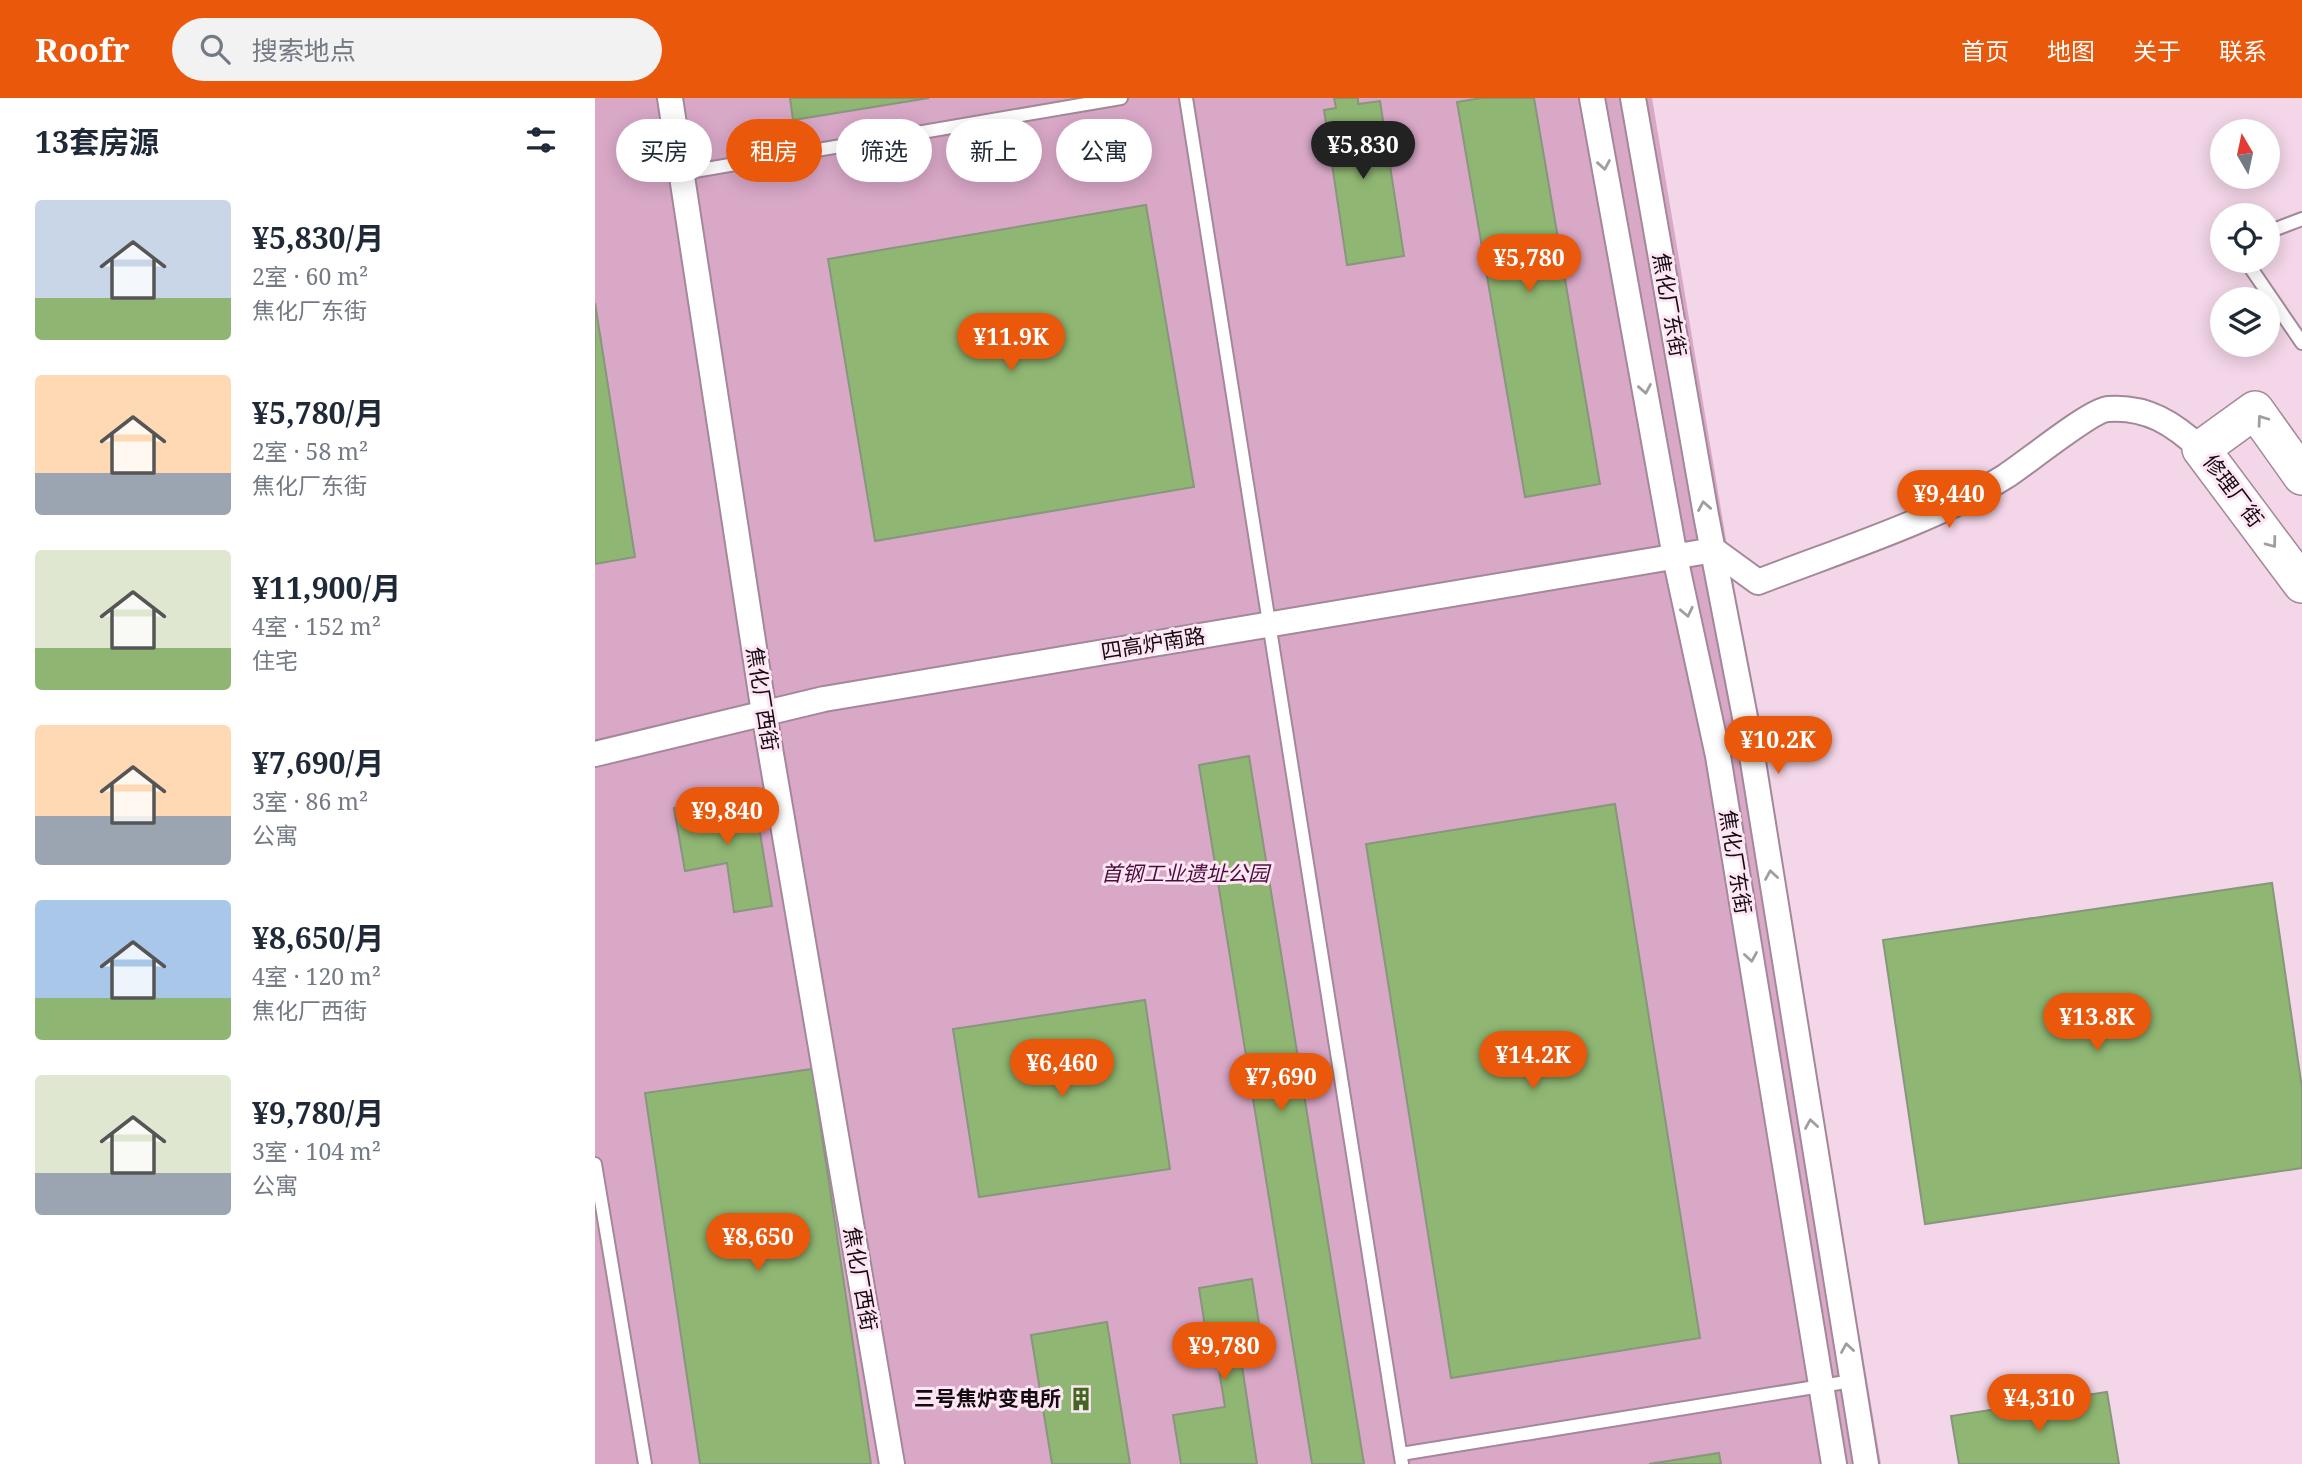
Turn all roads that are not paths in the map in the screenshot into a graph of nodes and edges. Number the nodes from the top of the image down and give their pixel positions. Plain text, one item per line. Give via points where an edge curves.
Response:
1 (670, 98) edge
2 (1121, 98) edge
3 (1187, 98) edge
4 (1592, 98) edge
5 (1633, 98) edge
6 (674, 119) edge
7 (712, 168) edge
8 (684, 182) edge
9 (2302, 219) edge
10 (2280, 227) edge
11 (2254, 273) edge
12 (2302, 343) edge
13 (2201, 449) junction
14 (2302, 476) edge
15 (1714, 550) junction
16 (1675, 557) junction
17 (2302, 584) edge
18 (1270, 625) junction
19 (764, 713) junction
20 (595, 754) edge
21 (595, 1164) edge
22 (1852, 1381) junction
23 (1821, 1386) junction
24 (1402, 1459) edge
25 (645, 1464) edge
26 (892, 1464) edge
27 (1834, 1464) edge
28 (1865, 1464) edge

1 - 6 street, 焦化厂西街
2 - 7 lane
3 - 18 lane
4 -> 16 street, 焦化厂东街
15 -> 5 street, 焦化厂东街
8 - 19 street, 焦化厂西街
9 - 10 lane
11 - 12 lane
14 -> 13 main road, 修理厂街 via 2255,410
13 - 15 street via 2177,427 2148,412 2105,409 1980,490 1758,582
13 -> 17 main road, 修理厂街
15 - 16 street, 四高炉南路
22 -> 15 street, 焦化厂东街 via 1750,743
16 - 18 street, 四高炉南路
16 -> 23 street, 焦化厂东街 via 1718,756
18 - 19 street, 四高炉南路 via 824,699
18 - 24 lane
19 - 20 street, 四高炉南路
19 - 26 street, 焦化厂西街
21 - 25 lane
22 - 23 lane
22 - 28 street, 焦化厂东街
23 - 24 lane
23 - 27 street, 焦化厂东街

